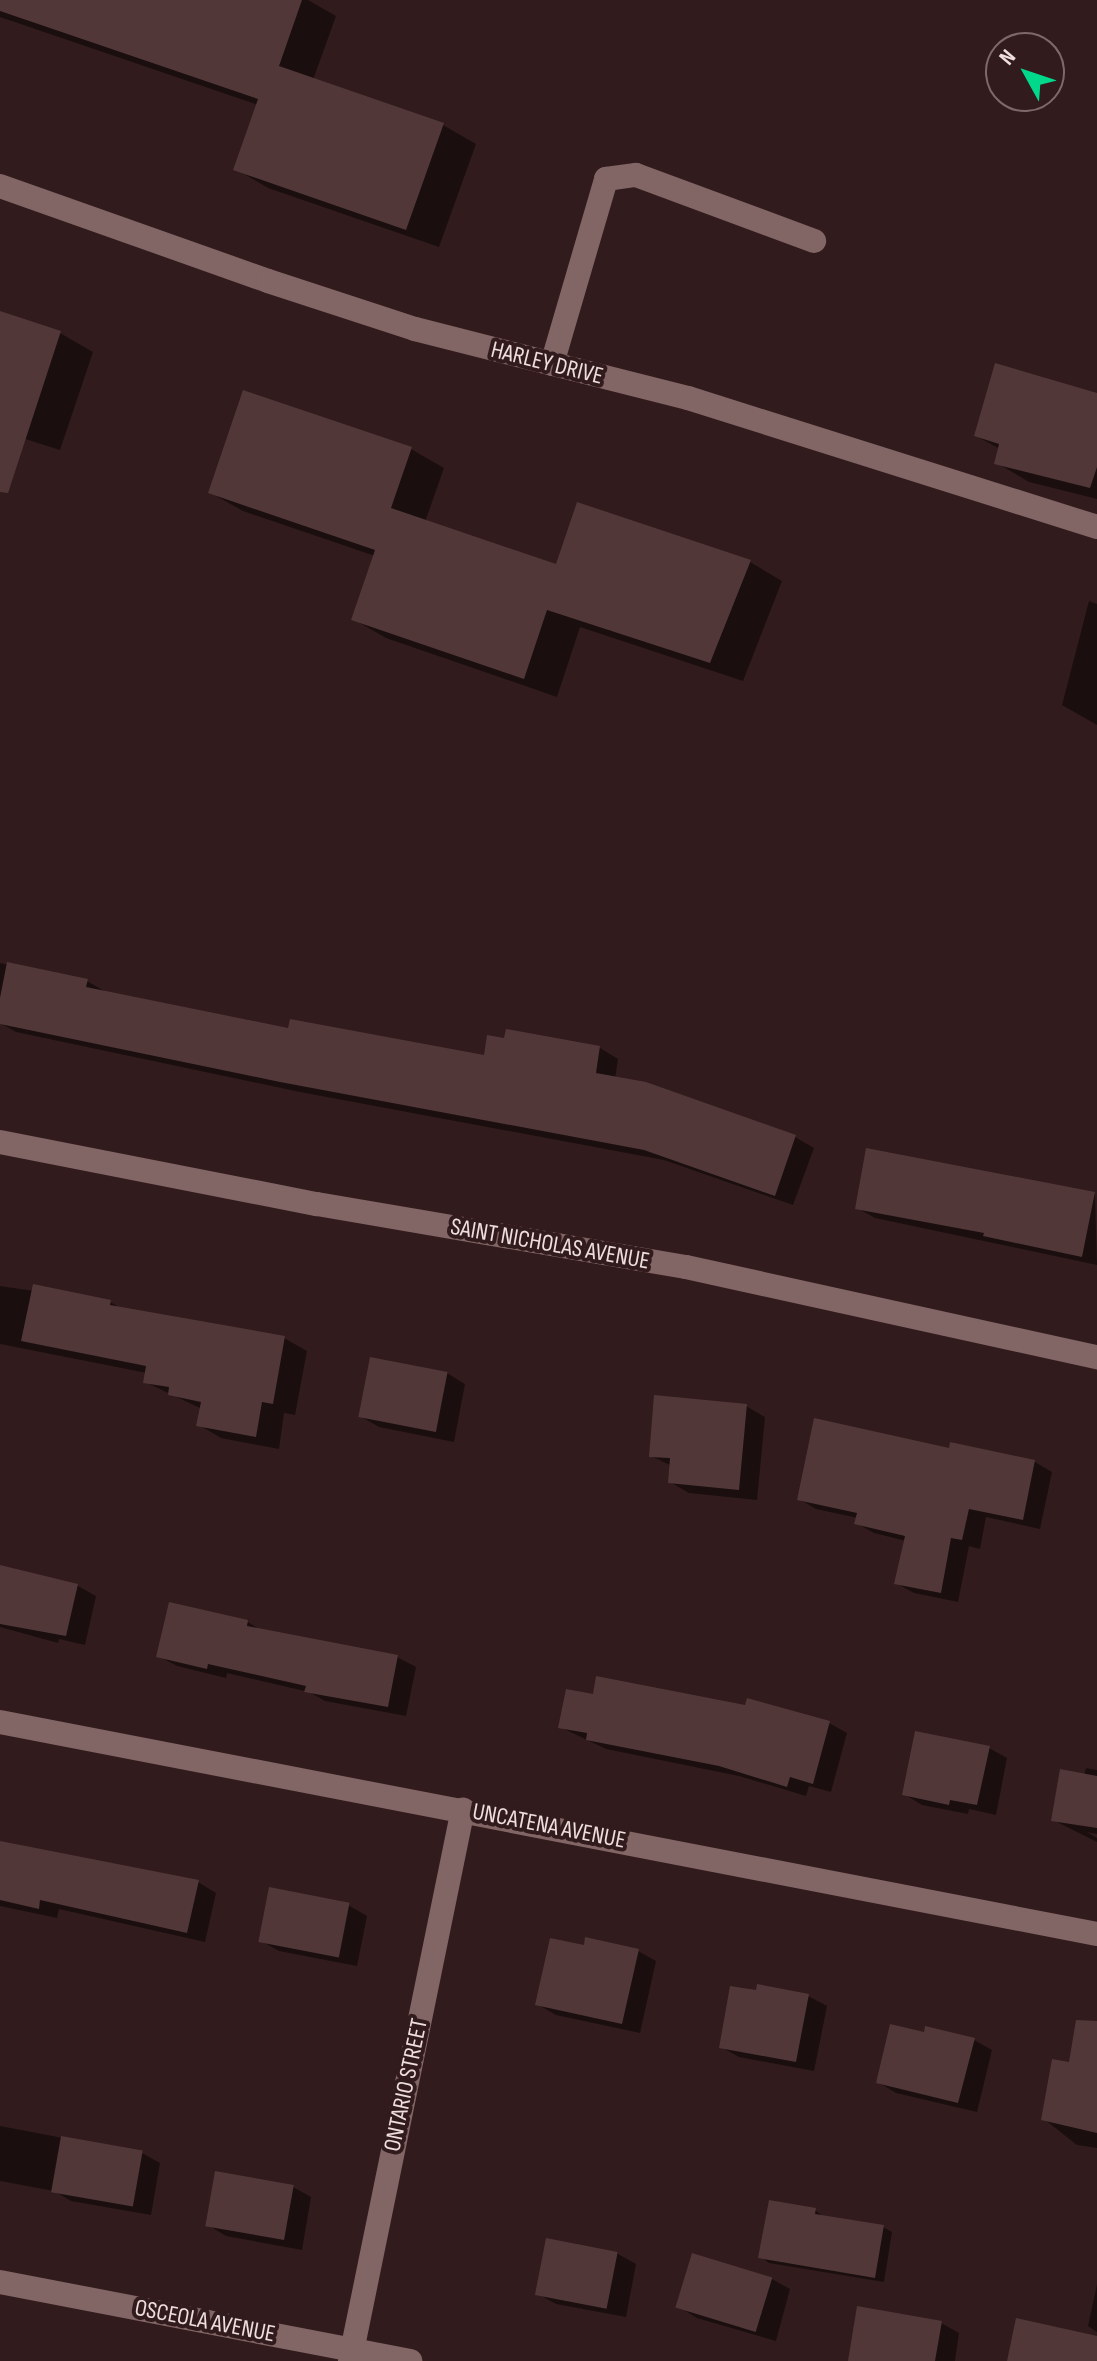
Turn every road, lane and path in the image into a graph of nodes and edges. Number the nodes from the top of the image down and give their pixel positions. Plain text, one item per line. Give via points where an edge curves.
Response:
1 (0, 186) edge
2 (814, 241) dead end
3 (552, 364) junction
4 (1097, 527) edge
5 (0, 1142) edge
6 (1097, 1357) edge
7 (0, 1722) edge
8 (463, 1809) junction
9 (1097, 1934) edge
10 (0, 2282) edge
11 (351, 2355) edge
12 (410, 2361) edge

1 - 3 street, HARLEY DRIVE via 415,329
2 - 3 street via 636,175 606,179
3 - 4 street, HARLEY DRIVE via 688,398
5 - 6 street, SAINT NICHOLAS AVENUE via 317,1204 686,1267
7 - 8 street, UNCATENA AVENUE
8 - 9 street, UNCATENA AVENUE
8 - 11 street, ONTARIO STREET
10 - 11 street, OSCEOLA AVENUE
11 - 12 street, OSCEOLA AVENUE

